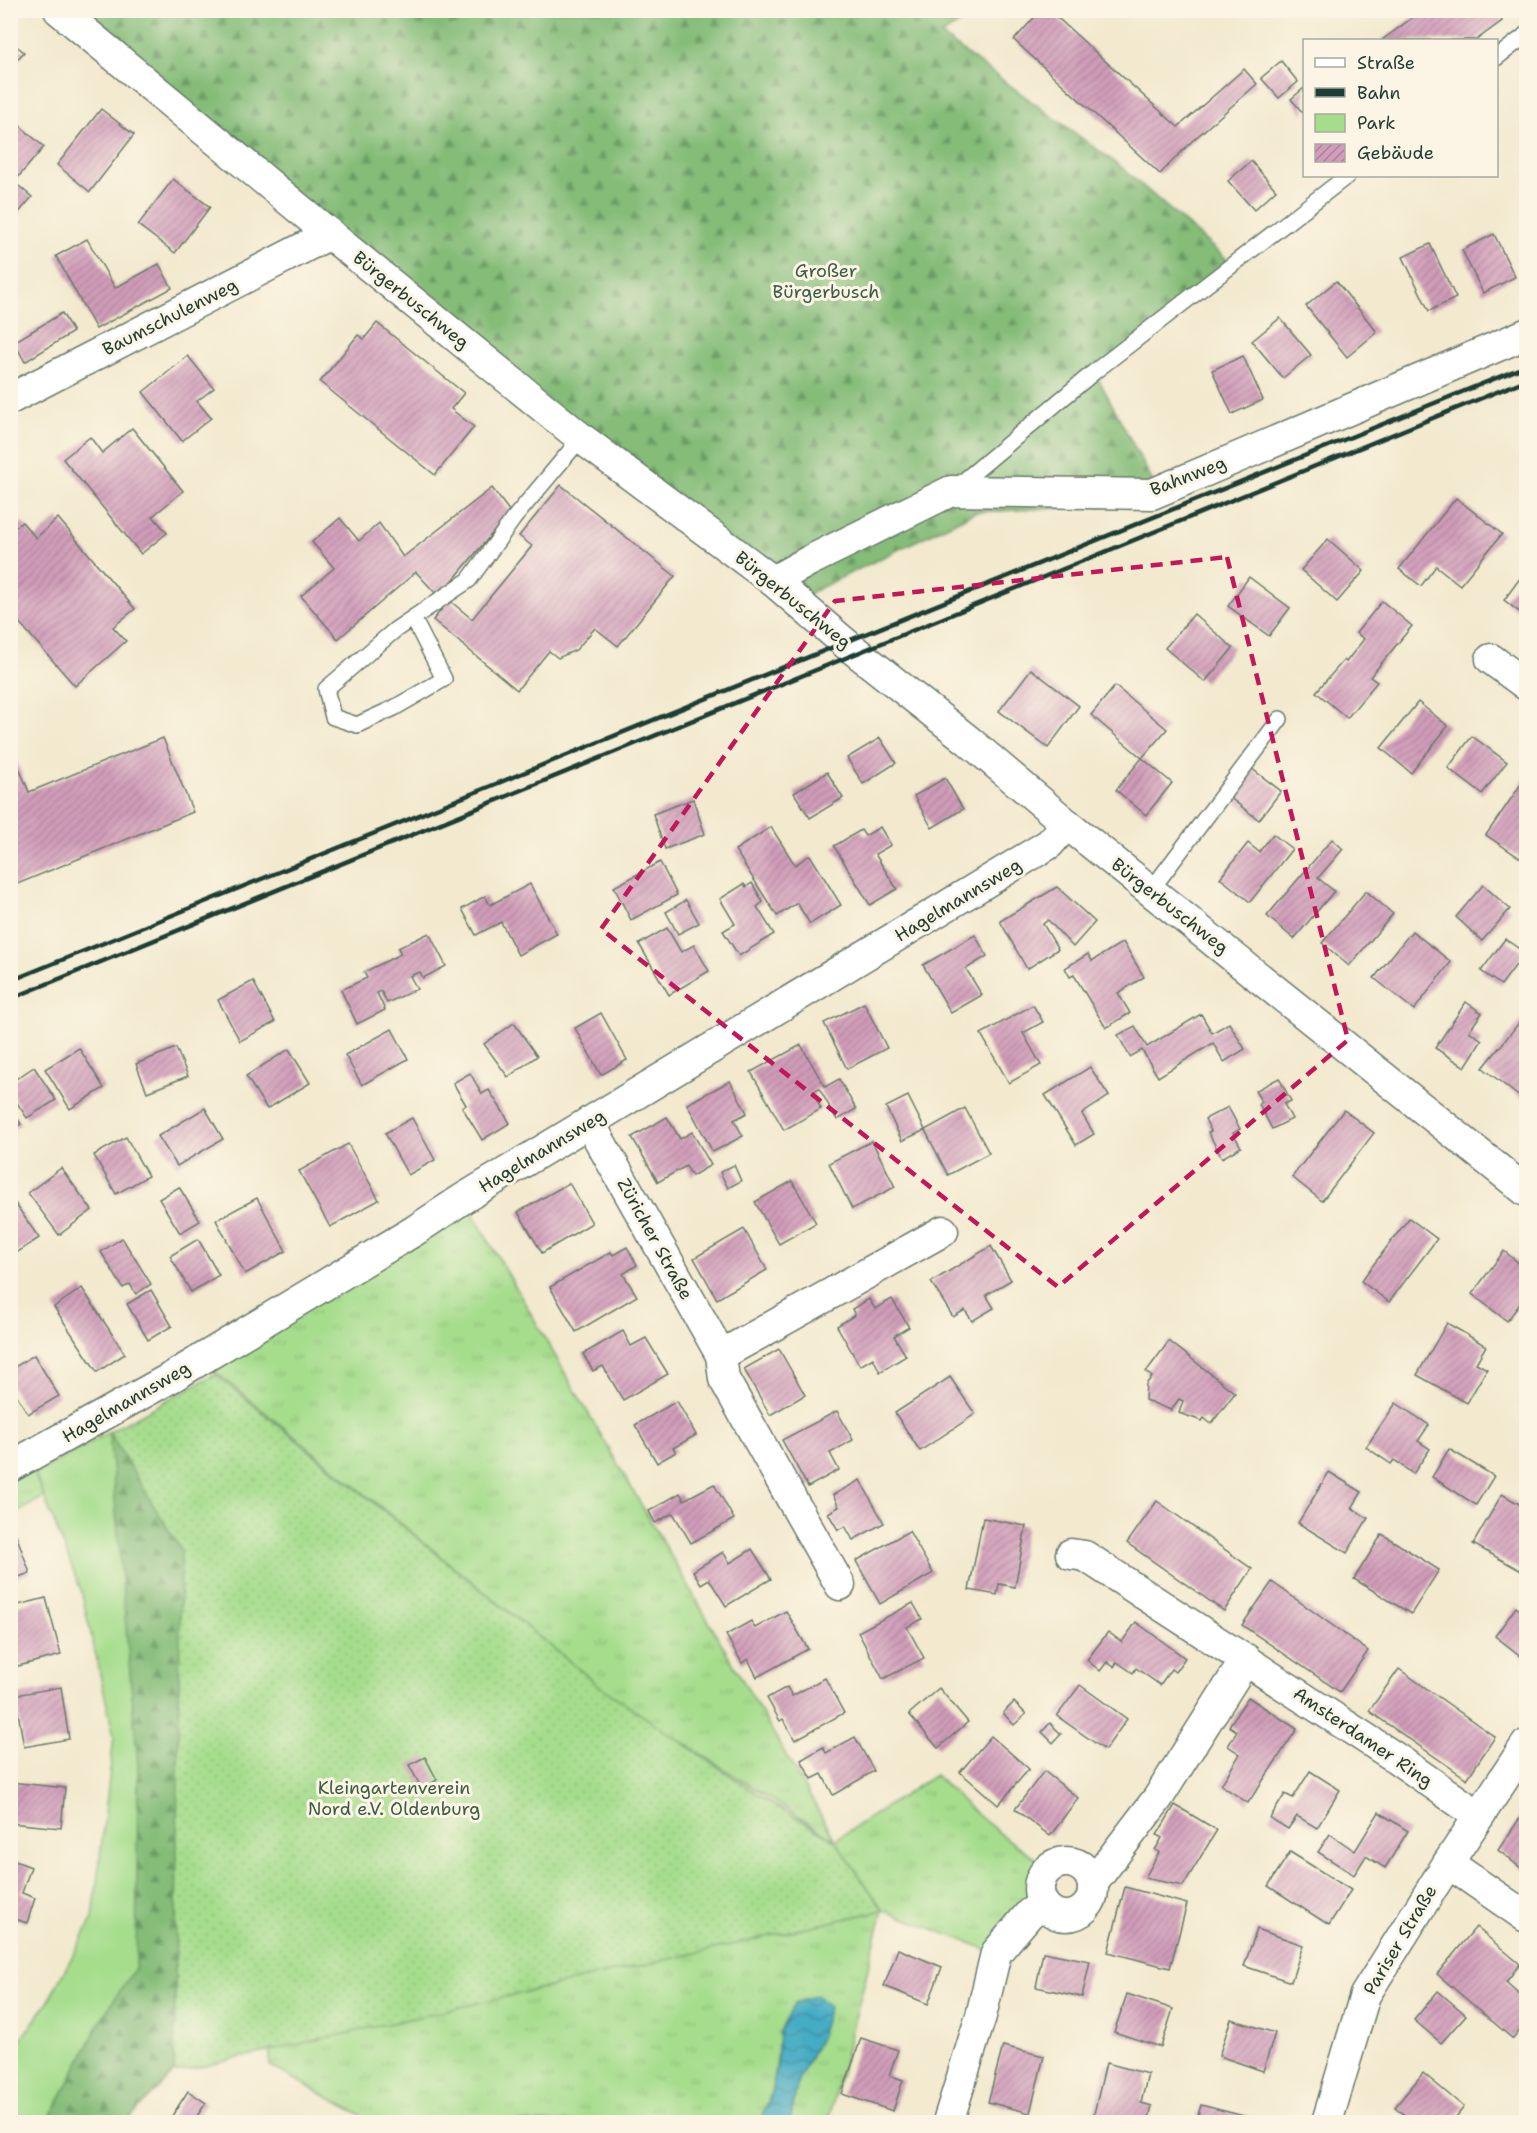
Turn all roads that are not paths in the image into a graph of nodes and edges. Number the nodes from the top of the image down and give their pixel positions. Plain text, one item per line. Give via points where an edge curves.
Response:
1 (59, 10) edge
2 (1527, 35) edge
3 (1498, 57) edge
4 (1346, 177) edge
5 (330, 234) junction
6 (1527, 334) edge
7 (10, 399) edge
8 (581, 438) junction
9 (951, 490) junction
10 (773, 581) junction
11 (413, 618) junction
12 (1491, 659) dead end
13 (1527, 685) edge
14 (1280, 719) dead end
15 (1067, 824) junction
16 (1151, 890) junction
17 (590, 1122) junction
18 (1527, 1191) edge
19 (943, 1231) dead end
20 (721, 1355) junction
21 (10, 1467) edge
22 (1071, 1554) dead end
23 (840, 1585) dead end
24 (1246, 1659) junction
25 (1527, 1745) edge
26 (1479, 1816) junction
27 (1448, 1863) junction
28 (1093, 1883) junction
29 (1044, 1905) junction
30 (1527, 1917) edge
31 (948, 2122) edge
32 (1327, 2122) edge

1 - 5 street, Bürgerbuschweg
2 - 3 lane
4 - 9 lane via 1094,372
5 - 7 street, Baumschulenweg
5 - 8 street, Bürgerbuschweg
6 - 9 street, Bahnweg via 1152,494
8 - 10 street, Bürgerbuschweg
8 - 11 lane via 514,518 469,580
9 - 10 street, Bahnweg
10 - 15 street, Bürgerbuschweg
11 - 11 lane via 326,689 333,717 357,725 444,679
12 - 13 street
14 - 16 lane
15 - 16 street, Bürgerbuschweg
15 - 17 street, Hagelmannsweg via 1040,850
16 - 18 street, Bürgerbuschweg
17 - 20 street, Züricher Straße
17 - 21 street, Hagelmannsweg via 172,1377
19 - 20 street
20 - 23 street, Züricher Straße via 724,1379
22 - 24 street, Amsterdamer Ring via 1085,1556
24 - 26 street, Amsterdamer Ring
24 - 28 street via 1158,1798
25 - 26 street, Pariser Straße
26 - 27 street, Pariser Straße
27 - 30 street
27 - 32 street, Pariser Straße via 1365,1995
28 - 29 street via 1091,1901 1077,1914 1059,1916
28 - 29 street via 1076,1863 1058,1862 1040,1880 1038,1888
29 - 31 street via 1030,1913 996,1953

